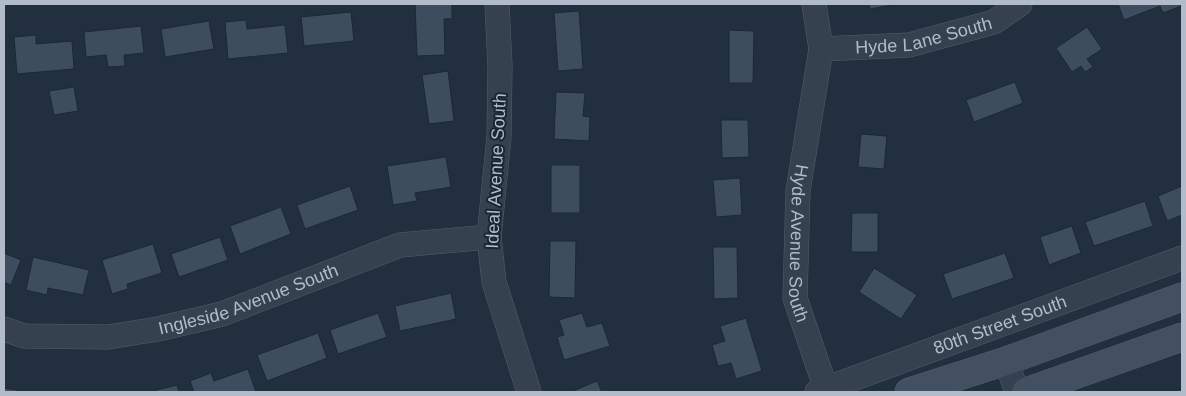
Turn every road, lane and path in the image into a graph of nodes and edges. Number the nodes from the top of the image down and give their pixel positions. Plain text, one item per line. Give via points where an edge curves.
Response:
1 (497, 4) edge
2 (814, 4) edge
3 (1020, 4) edge
4 (820, 49) junction
5 (489, 237) junction
6 (1182, 258) edge
7 (1182, 297) edge
8 (4, 329) edge
9 (1182, 337) edge
10 (1006, 360) junction
11 (823, 391) edge
12 (529, 392) edge
13 (909, 392) edge
14 (1017, 392) edge
15 (1026, 392) edge

1 - 5 street, Ideal Avenue South via 499,136
2 - 4 street, Hyde Avenue South
3 - 4 street, Hyde Lane South via 994,22 909,46
4 - 11 street, Hyde Avenue South via 798,190 795,298
5 - 8 street, Ingleside Avenue South via 400,245 222,314 158,329 108,337 24,336
5 - 12 street, Ideal Avenue South via 494,282
6 - 11 street, 80th Street South
7 - 10 main road, 80th Street South
9 - 15 main road
10 - 13 main road, 80th Street South
10 - 14 street

